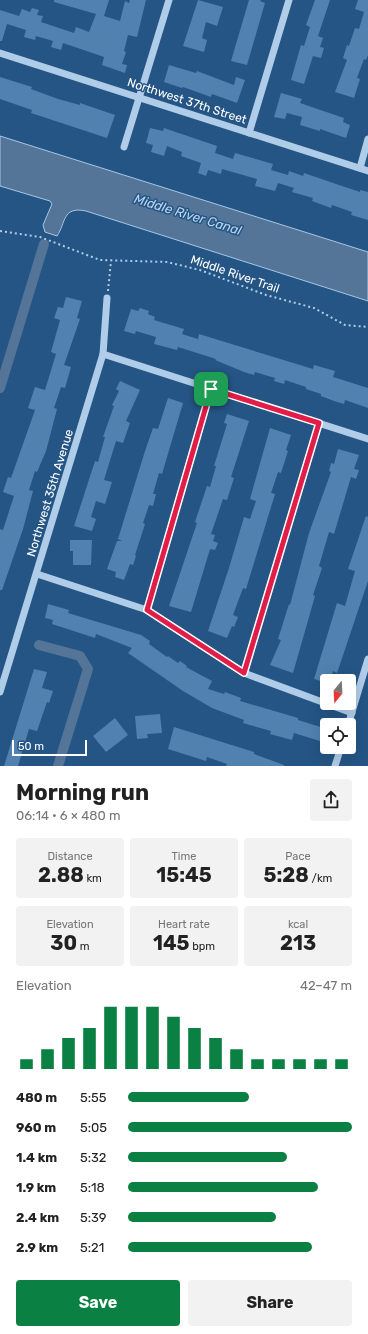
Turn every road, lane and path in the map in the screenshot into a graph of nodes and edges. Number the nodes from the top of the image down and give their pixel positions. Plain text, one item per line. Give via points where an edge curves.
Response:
1 (170, 0) edge
2 (288, 0) edge
3 (0, 53) edge
4 (140, 97) junction
5 (249, 132) junction
6 (368, 139) edge
7 (124, 147) dead end
8 (360, 168) junction
9 (368, 171) edge
10 (0, 231) edge
11 (111, 261) junction
12 (108, 298) joint
13 (368, 327) edge
14 (103, 354) junction
15 (211, 389) junction
16 (319, 423) junction
17 (368, 439) edge
18 (37, 574) junction
19 (147, 610) junction
20 (368, 659) edge
21 (244, 673) junction
22 (0, 692) edge
23 (352, 713) junction
24 (350, 718) edge
25 (339, 754) edge
26 (335, 766) edge

1 - 4 street
2 - 5 street
3 - 4 street, Northwest 37th Street
4 - 5 street, Northwest 37th Street
4 - 7 street
5 - 8 street, Northwest 37th Street
6 - 8 street
8 - 9 street, Northwest 37th Street
10 - 11 path, Middle River Trail via 40,237 91,258
11 - 12 path
11 - 13 path, Middle River Trail via 167,262 200,270 266,295 314,308 345,325
12 - 14 street, Northwest 35th Avenue
14 - 15 street
14 - 18 street, Northwest 35th Avenue
15 - 16 street
15 - 19 street
16 - 17 street
16 - 21 street
18 - 19 street
18 - 22 street, Northwest 35th Avenue
19 - 21 street
20 - 23 street
21 - 23 street
23 - 24 street
25 - 26 street

